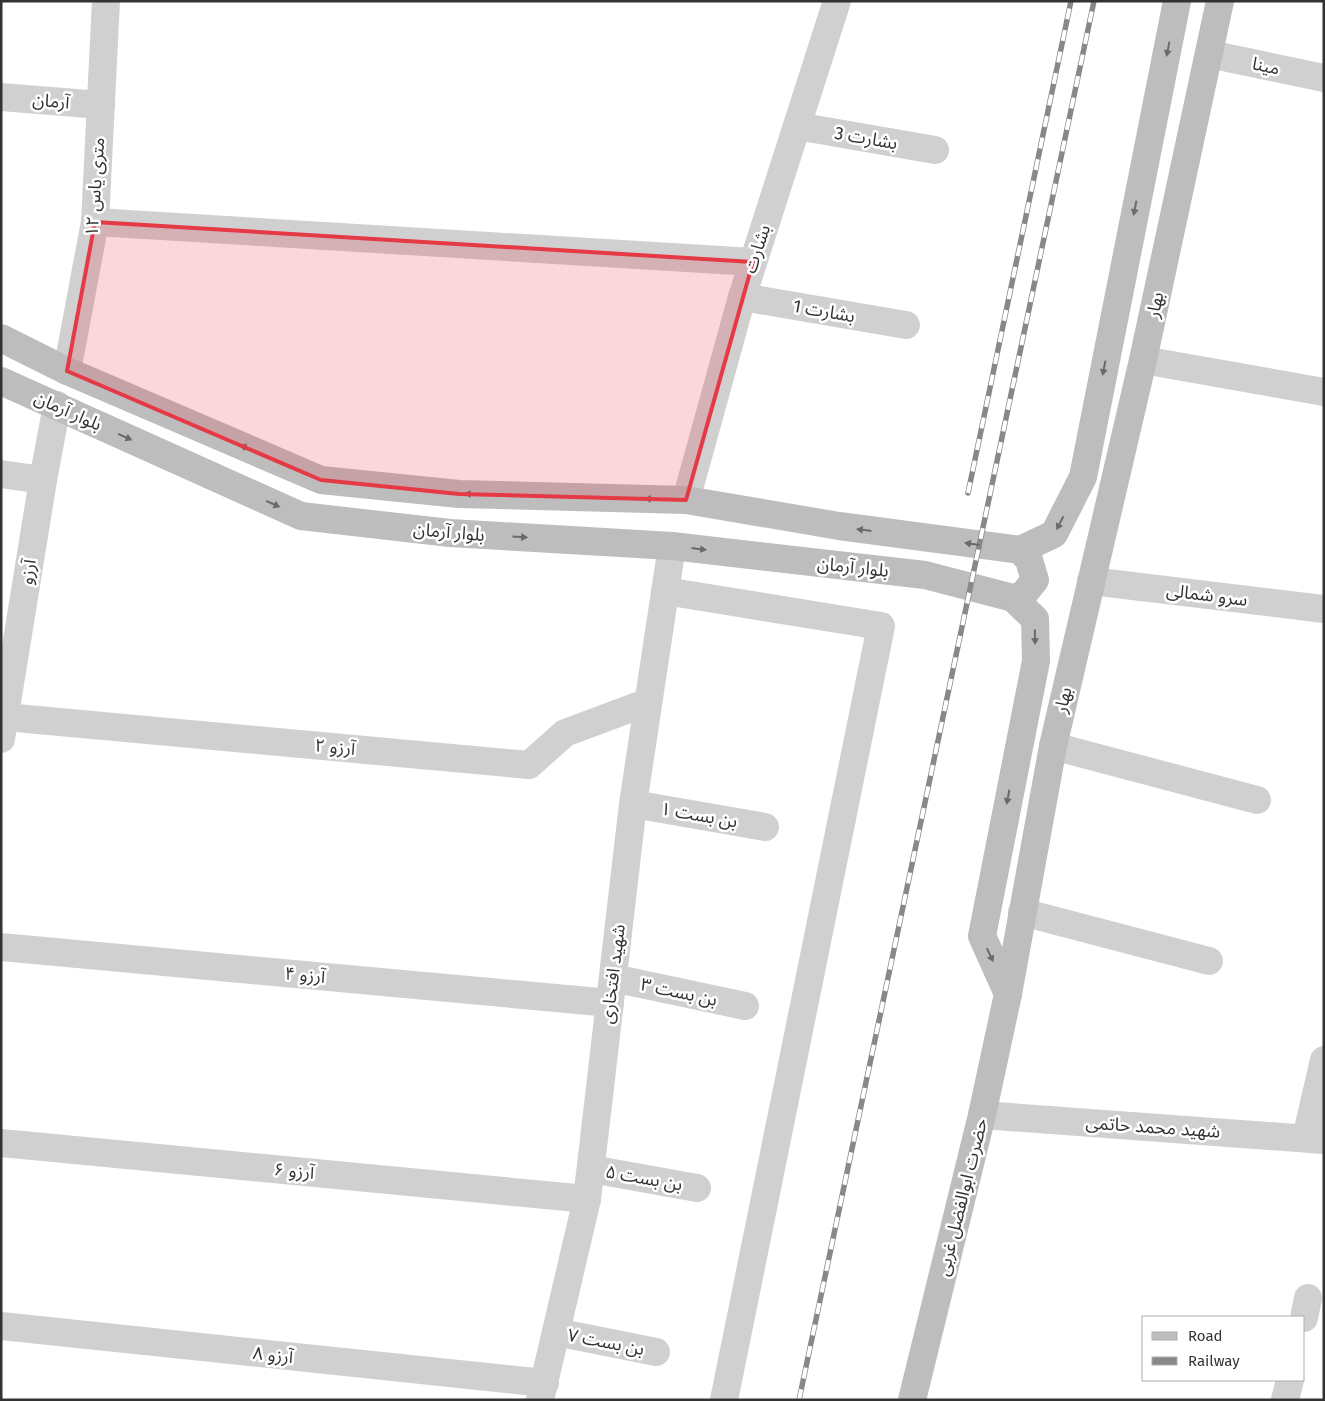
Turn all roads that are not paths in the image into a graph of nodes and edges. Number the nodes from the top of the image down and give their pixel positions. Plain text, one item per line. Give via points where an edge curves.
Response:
1 (106, 1) edge
2 (837, 1) edge
3 (1177, 1) edge
4 (1220, 1) edge
5 (1209, 54) junction
6 (1324, 78) edge
7 (1, 97) edge
8 (100, 105) junction
9 (797, 126) junction
10 (935, 150) dead end
11 (95, 222) junction
12 (753, 262) junction
13 (742, 297) junction
14 (906, 325) dead end
15 (1, 338) edge
16 (1143, 360) junction
17 (67, 371) junction
18 (1, 380) edge
19 (1324, 392) edge
20 (57, 406) junction
21 (1, 474) edge
22 (43, 480) junction
23 (686, 500) junction
24 (672, 546) junction
25 (1020, 550) junction
26 (1091, 581) junction
27 (665, 591) junction
28 (1013, 598) junction
29 (1324, 609) edge
30 (648, 702) junction
31 (4, 712) edge
32 (1053, 746) junction
33 (1257, 800) dead end
34 (633, 804) junction
35 (765, 827) dead end
36 (1022, 912) junction
37 (1, 947) edge
38 (1209, 961) dead end
39 (611, 990) junction
40 (1008, 994) junction
41 (745, 1006) dead end
42 (1324, 1060) edge
43 (982, 1115) junction
44 (1315, 1139) edge
45 (1, 1143) edge
46 (591, 1169) junction
47 (697, 1188) dead end
48 (587, 1199) junction
49 (1, 1326) edge
50 (556, 1332) junction
51 (656, 1352) dead end
52 (1290, 1381) edge
53 (543, 1391) edge
54 (724, 1400) edge
55 (912, 1400) edge
56 (1285, 1400) edge

1 - 8 street, ۱۲ متری یاس
2 - 9 street, بشارت
3 -> 25 street via 1083,477 1054,534
4 - 5 street, بهار
5 - 6 street, مینا
5 - 16 street, بهار
7 - 8 street, آرمان
8 - 11 street, ۱۲ متری یاس
9 - 10 street, بشارت 3
9 - 12 street, بشارت
11 - 12 street
11 - 17 street, ۱۲ متری یاس
12 - 13 street, بشارت
13 - 14 street, بشارت 1
13 - 23 street, بشارت
15 - 17 street, بلوار آرمان
16 - 19 street
16 - 26 street, بهار
23 -> 17 street, بلوار آرمان via 460,494 321,480
18 - 20 street, بلوار آرمان
20 - 22 street, آرزو
20 -> 24 street, بلوار آرمان via 301,516 450,533
21 - 22 street
22 - 31 street, آرزو
25 -> 23 street, بلوار آرمان via 839,526
24 - 27 street, شهید افتخاری
24 -> 28 street, بلوار آرمان via 925,575
25 - 28 street via 1029,560 1035,580 1023,595
26 - 29 street, سرو شمالی
26 - 32 street, بهار
27 - 30 street, شهید افتخاری
27 - 54 street via 881,626
28 -> 40 street, بهار via 1035,619 1036,661 982,936
30 - 31 street, آرزو ۲ via 565,733 530,765
30 - 34 street, شهید افتخاری
32 - 33 street
32 - 36 street, بهار
34 - 35 street, بن بست ۱
34 - 39 street, شهید افتخاری
36 - 38 street
36 - 40 street, بهار
37 - 39 street, آرزو ۴
39 - 41 street, بن بست ۳
39 - 46 street, شهید افتخاری
40 - 43 street, حضرت ابوالفضل غربی
42 - 44 street
43 - 44 street, شهید محمد حاتمی
43 - 55 street, حضرت ابوالفضل غربی
45 - 48 street, آرزو ۶
46 - 47 street, بن بست ۵
46 - 48 street, شهید افتخاری
48 - 50 street, شهید افتخاری
49 - 53 street, آرزو ۸
50 - 51 street, بن بست ۷
50 - 53 street, شهید افتخاری
52 - 56 street

